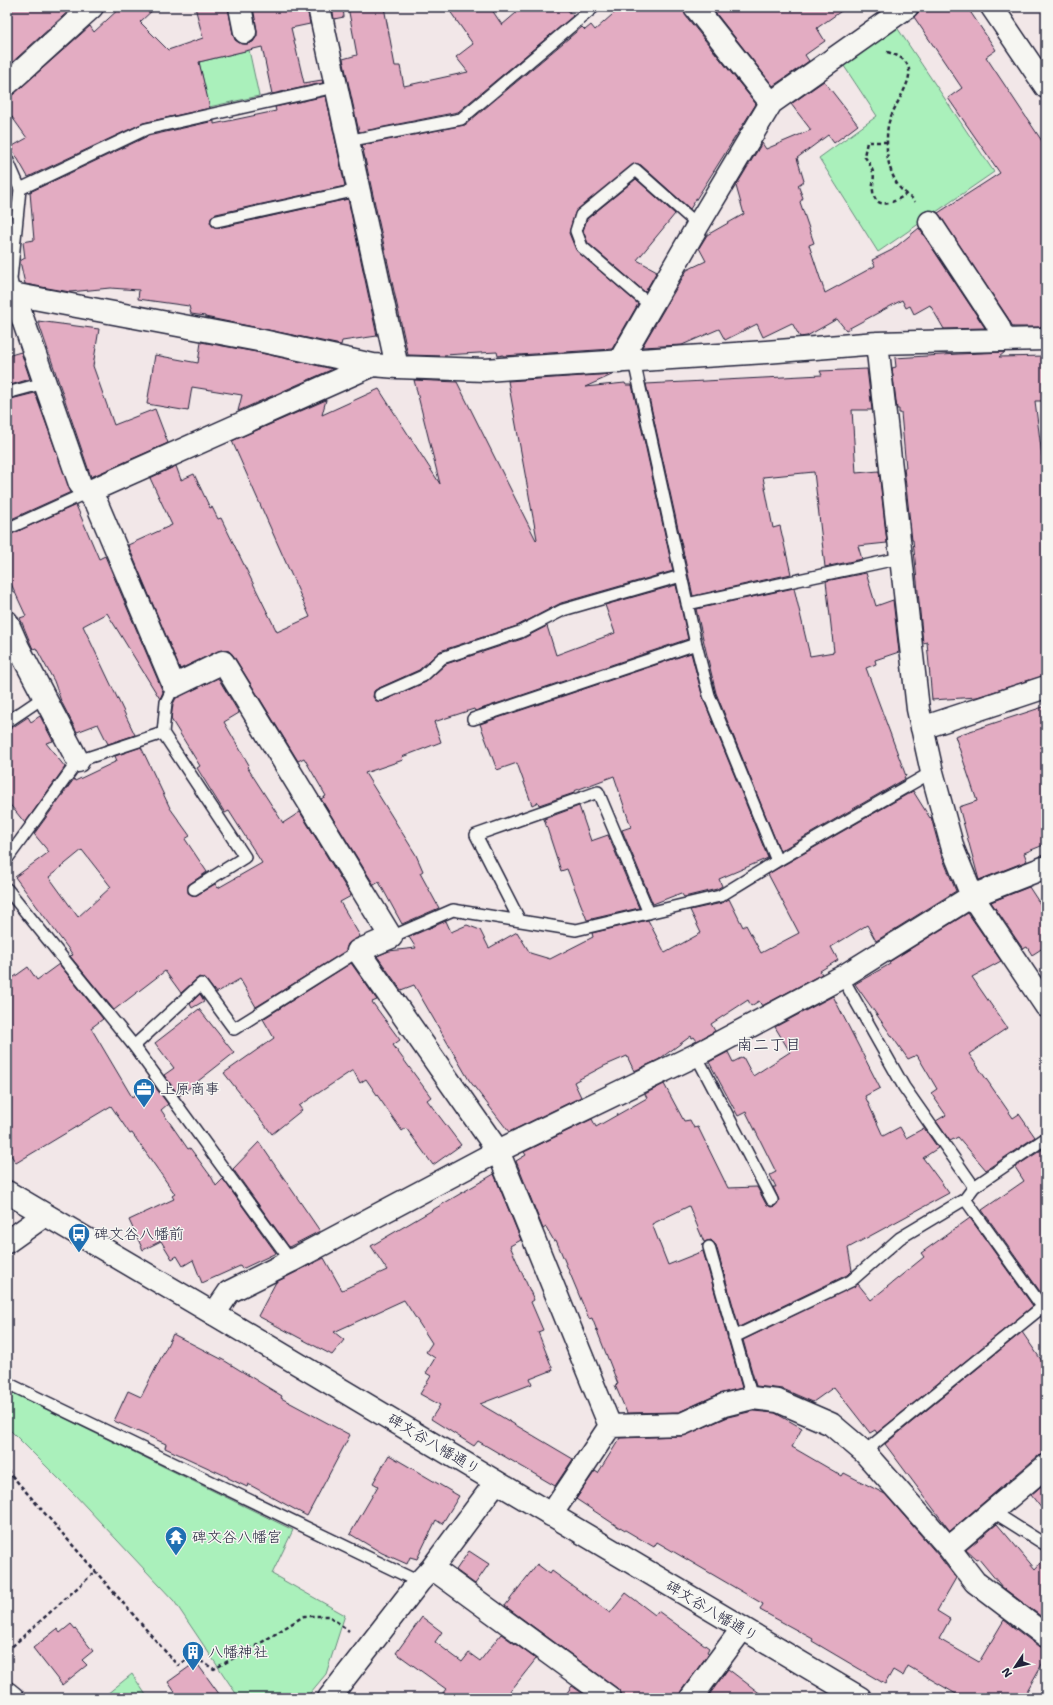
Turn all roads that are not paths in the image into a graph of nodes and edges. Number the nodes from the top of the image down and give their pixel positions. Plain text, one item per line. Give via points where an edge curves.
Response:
1 (92, 7) edge
2 (240, 7) edge
3 (319, 7) edge
4 (594, 7) edge
5 (695, 7) edge
6 (907, 7) edge
7 (992, 7) edge
8 (245, 32) dead end
9 (7, 84) edge
10 (336, 87) junction
11 (1046, 87) edge
12 (771, 103) junction
13 (347, 141) junction
14 (7, 159) edge
15 (20, 189) junction
16 (358, 190) junction
17 (217, 220) dead end
18 (930, 222) road end
19 (698, 225) junction
20 (11, 294) edge
21 (651, 306) junction
22 (1004, 339) junction
23 (1046, 339) edge
24 (877, 343) junction
25 (626, 361) junction
26 (372, 365) junction
27 (397, 367) junction
28 (44, 383) junction
29 (7, 393) edge
30 (88, 492) junction
31 (7, 529) edge
32 (901, 558) junction
33 (681, 576) junction
34 (687, 604) junction
35 (7, 622) edge
36 (696, 644) junction
37 (174, 686) junction
38 (1046, 687) edge
39 (380, 695) dead end
40 (44, 697) junction
41 (473, 719) dead end
42 (7, 722) edge
43 (922, 728) junction
44 (164, 733) junction
45 (78, 761) junction
46 (932, 772) junction
47 (7, 859) edge
48 (777, 861) junction
49 (1046, 867) edge
50 (7, 889) edge
51 (194, 889) dead end
52 (972, 896) junction
53 (649, 912) junction
54 (520, 921) junction
55 (391, 937) junction
56 (358, 951) junction
57 (842, 977) junction
58 (1046, 1006) edge
59 (134, 1046) junction
60 (696, 1055) junction
61 (1046, 1138) edge
62 (498, 1151) junction
63 (974, 1187) junction
64 (7, 1192) edge
65 (965, 1199) junction
66 (772, 1200) dead end
67 (45, 1215) junction
68 (7, 1242) edge
69 (709, 1247) dead end
70 (291, 1261) junction
71 (1045, 1308) edge
72 (214, 1314) junction
73 (734, 1338) junction
74 (7, 1383) edge
75 (752, 1398) junction
76 (610, 1426) junction
77 (864, 1452) junction
78 (1046, 1466) edge
79 (496, 1482) junction
80 (992, 1511) junction
81 (551, 1515) junction
82 (1046, 1545) edge
83 (949, 1548) junction
84 (425, 1575) junction
85 (742, 1629) junction
86 (1046, 1636) edge
87 (7, 1693) edge
88 (13, 1698) edge
89 (330, 1698) edge
90 (610, 1698) edge
91 (691, 1698) edge
92 (860, 1698) edge

1 - 9 street
2 - 8 street
3 - 10 street
4 - 13 lane via 461,119
5 - 12 street
6 - 12 street
7 - 11 street
10 - 13 street
10 - 15 lane via 146,129
12 - 19 street
13 - 16 street
14 - 15 lane
15 - 20 lane
16 - 17 lane
16 - 27 street
18 - 22 street via 998,324
19 - 21 street
19 - 21 lane via 636,170 581,216 576,231 582,247
20 - 26 street via 251,338
20 - 28 street
21 - 25 street
22 - 23 street
22 - 24 street
24 - 25 street
24 - 32 street
25 - 27 street via 485,370
25 - 33 lane
26 - 27 street
26 - 30 street
28 - 29 lane
28 - 30 street via 80,484
30 - 31 lane
30 - 37 street via 97,504
32 - 34 lane
32 - 43 street
33 - 34 lane
33 - 39 lane via 563,610 520,632 442,658 423,676
34 - 36 lane
35 - 40 street
36 - 41 lane
36 - 48 lane via 709,694
37 - 44 lane via 166,702
37 - 55 street via 223,662
38 - 43 street
40 - 42 lane
40 - 45 street
43 - 46 street
44 - 45 lane
44 - 51 lane via 245,857
45 - 47 lane
46 - 48 lane
46 - 52 street via 954,849
48 - 53 lane via 720,896
49 - 52 street
50 - 59 lane
52 - 57 street
52 - 58 street
53 - 54 lane via 576,930
53 - 54 lane via 598,792 476,835
54 - 55 lane via 453,910
55 - 56 street
56 - 59 lane via 234,1029 202,984
56 - 62 street
57 - 60 street
57 - 63 lane via 904,1087
59 - 70 lane
60 - 62 street
60 - 66 lane
61 - 63 lane
62 - 70 street
62 - 76 street
63 - 65 lane
64 - 67 street, 碑文谷八幡通り
65 - 71 lane
65 - 73 lane via 900,1238 851,1281
67 - 68 street
67 - 72 street, 碑文谷八幡通り
69 - 73 lane
70 - 72 street via 229,1292
71 - 77 lane
72 - 79 street, 碑文谷八幡通り
73 - 75 lane
74 - 84 lane
75 - 76 street via 724,1405 682,1424
75 - 77 street via 778,1401 831,1424
76 - 81 street
77 - 83 street
78 - 80 street
79 - 81 street, 碑文谷八幡通り
79 - 84 street
80 - 82 lane
80 - 83 street
81 - 85 street, 碑文谷八幡通り
83 - 86 street via 975,1582
84 - 89 street
84 - 90 street
85 - 91 street
85 - 92 street, 碑文谷八幡通り
87 - 88 street

